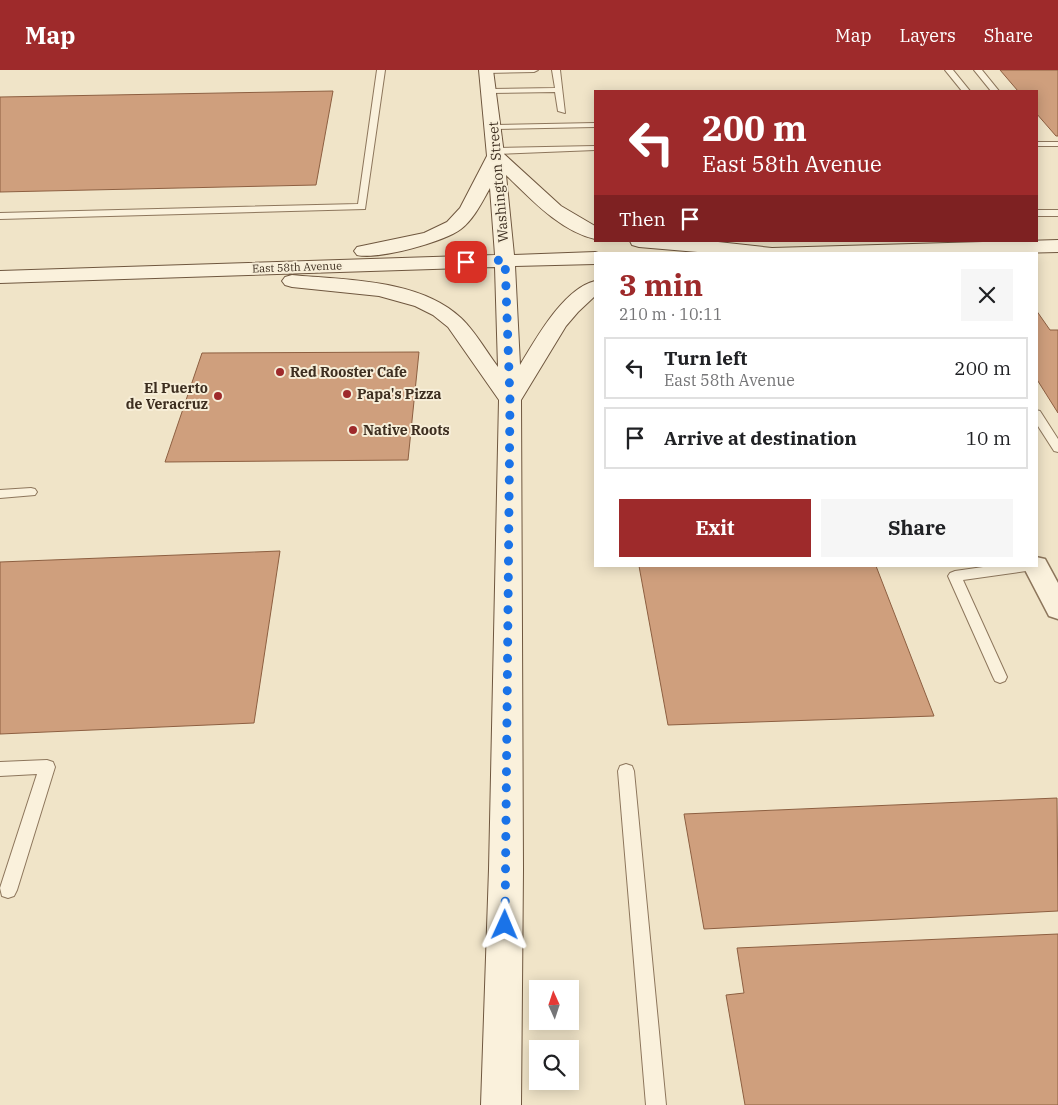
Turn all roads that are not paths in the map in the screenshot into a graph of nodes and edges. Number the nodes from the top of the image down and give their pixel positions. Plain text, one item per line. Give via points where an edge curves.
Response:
1 (381, 70) edge
2 (534, 70) edge
3 (556, 70) edge
4 (949, 70) edge
5 (978, 70) edge
6 (486, 71) edge
7 (559, 90) junction
8 (965, 90) edge
9 (993, 90) edge
10 (490, 91) junction
11 (562, 111) dead end
12 (594, 125) edge
13 (494, 127) junction
14 (1038, 144) edge
15 (1058, 144) edge
16 (594, 148) edge
17 (496, 153) junction
18 (1058, 212) edge
19 (1038, 213) edge
20 (0, 216) edge
21 (594, 234) edge
22 (651, 242) edge
23 (1058, 246) edge
24 (768, 252) edge
25 (871, 252) edge
26 (594, 258) edge
27 (505, 260) junction
28 (198, 270) junction
29 (0, 277) edge
30 (594, 288) edge
31 (510, 400) junction
32 (1038, 417) edge
33 (1058, 448) edge
34 (31, 492) dead end
35 (0, 494) edge
36 (1019, 567) edge
37 (1037, 567) edge
38 (1058, 609) edge
39 (1000, 677) dead end
40 (0, 769) edge
41 (626, 771) dead end
42 (8, 890) dead end
43 (501, 1105) edge
44 (656, 1105) edge

1 - 20 lane via 362,207
2 - 6 lane
3 - 7 lane
4 - 8 lane
5 - 9 lane
6 - 10 main road, Washington Street
7 - 10 lane
7 - 11 lane
10 - 13 main road, Washington Street
12 - 13 lane
13 - 17 main road, Washington Street
14 - 15 lane
16 - 17 lane
17 - 21 main road via 561,217
17 - 27 main road, Washington Street
17 - 28 main road via 461,219 440,234 380,249
18 - 19 lane
22 - 24 main road
23 - 25 main road
26 - 27 main road, East 58th Avenue
27 - 28 main road, East 58th Avenue
27 - 31 main road, Washington Street
28 - 29 main road, East 58th Avenue
28 - 31 main road via 382,291 433,306 455,323
30 - 31 main road via 569,308
31 - 43 main road, Washington Street
32 - 33 lane
34 - 35 lane
36 - 39 lane via 955,576
37 - 38 street
40 - 42 lane via 47,767
41 - 44 lane

